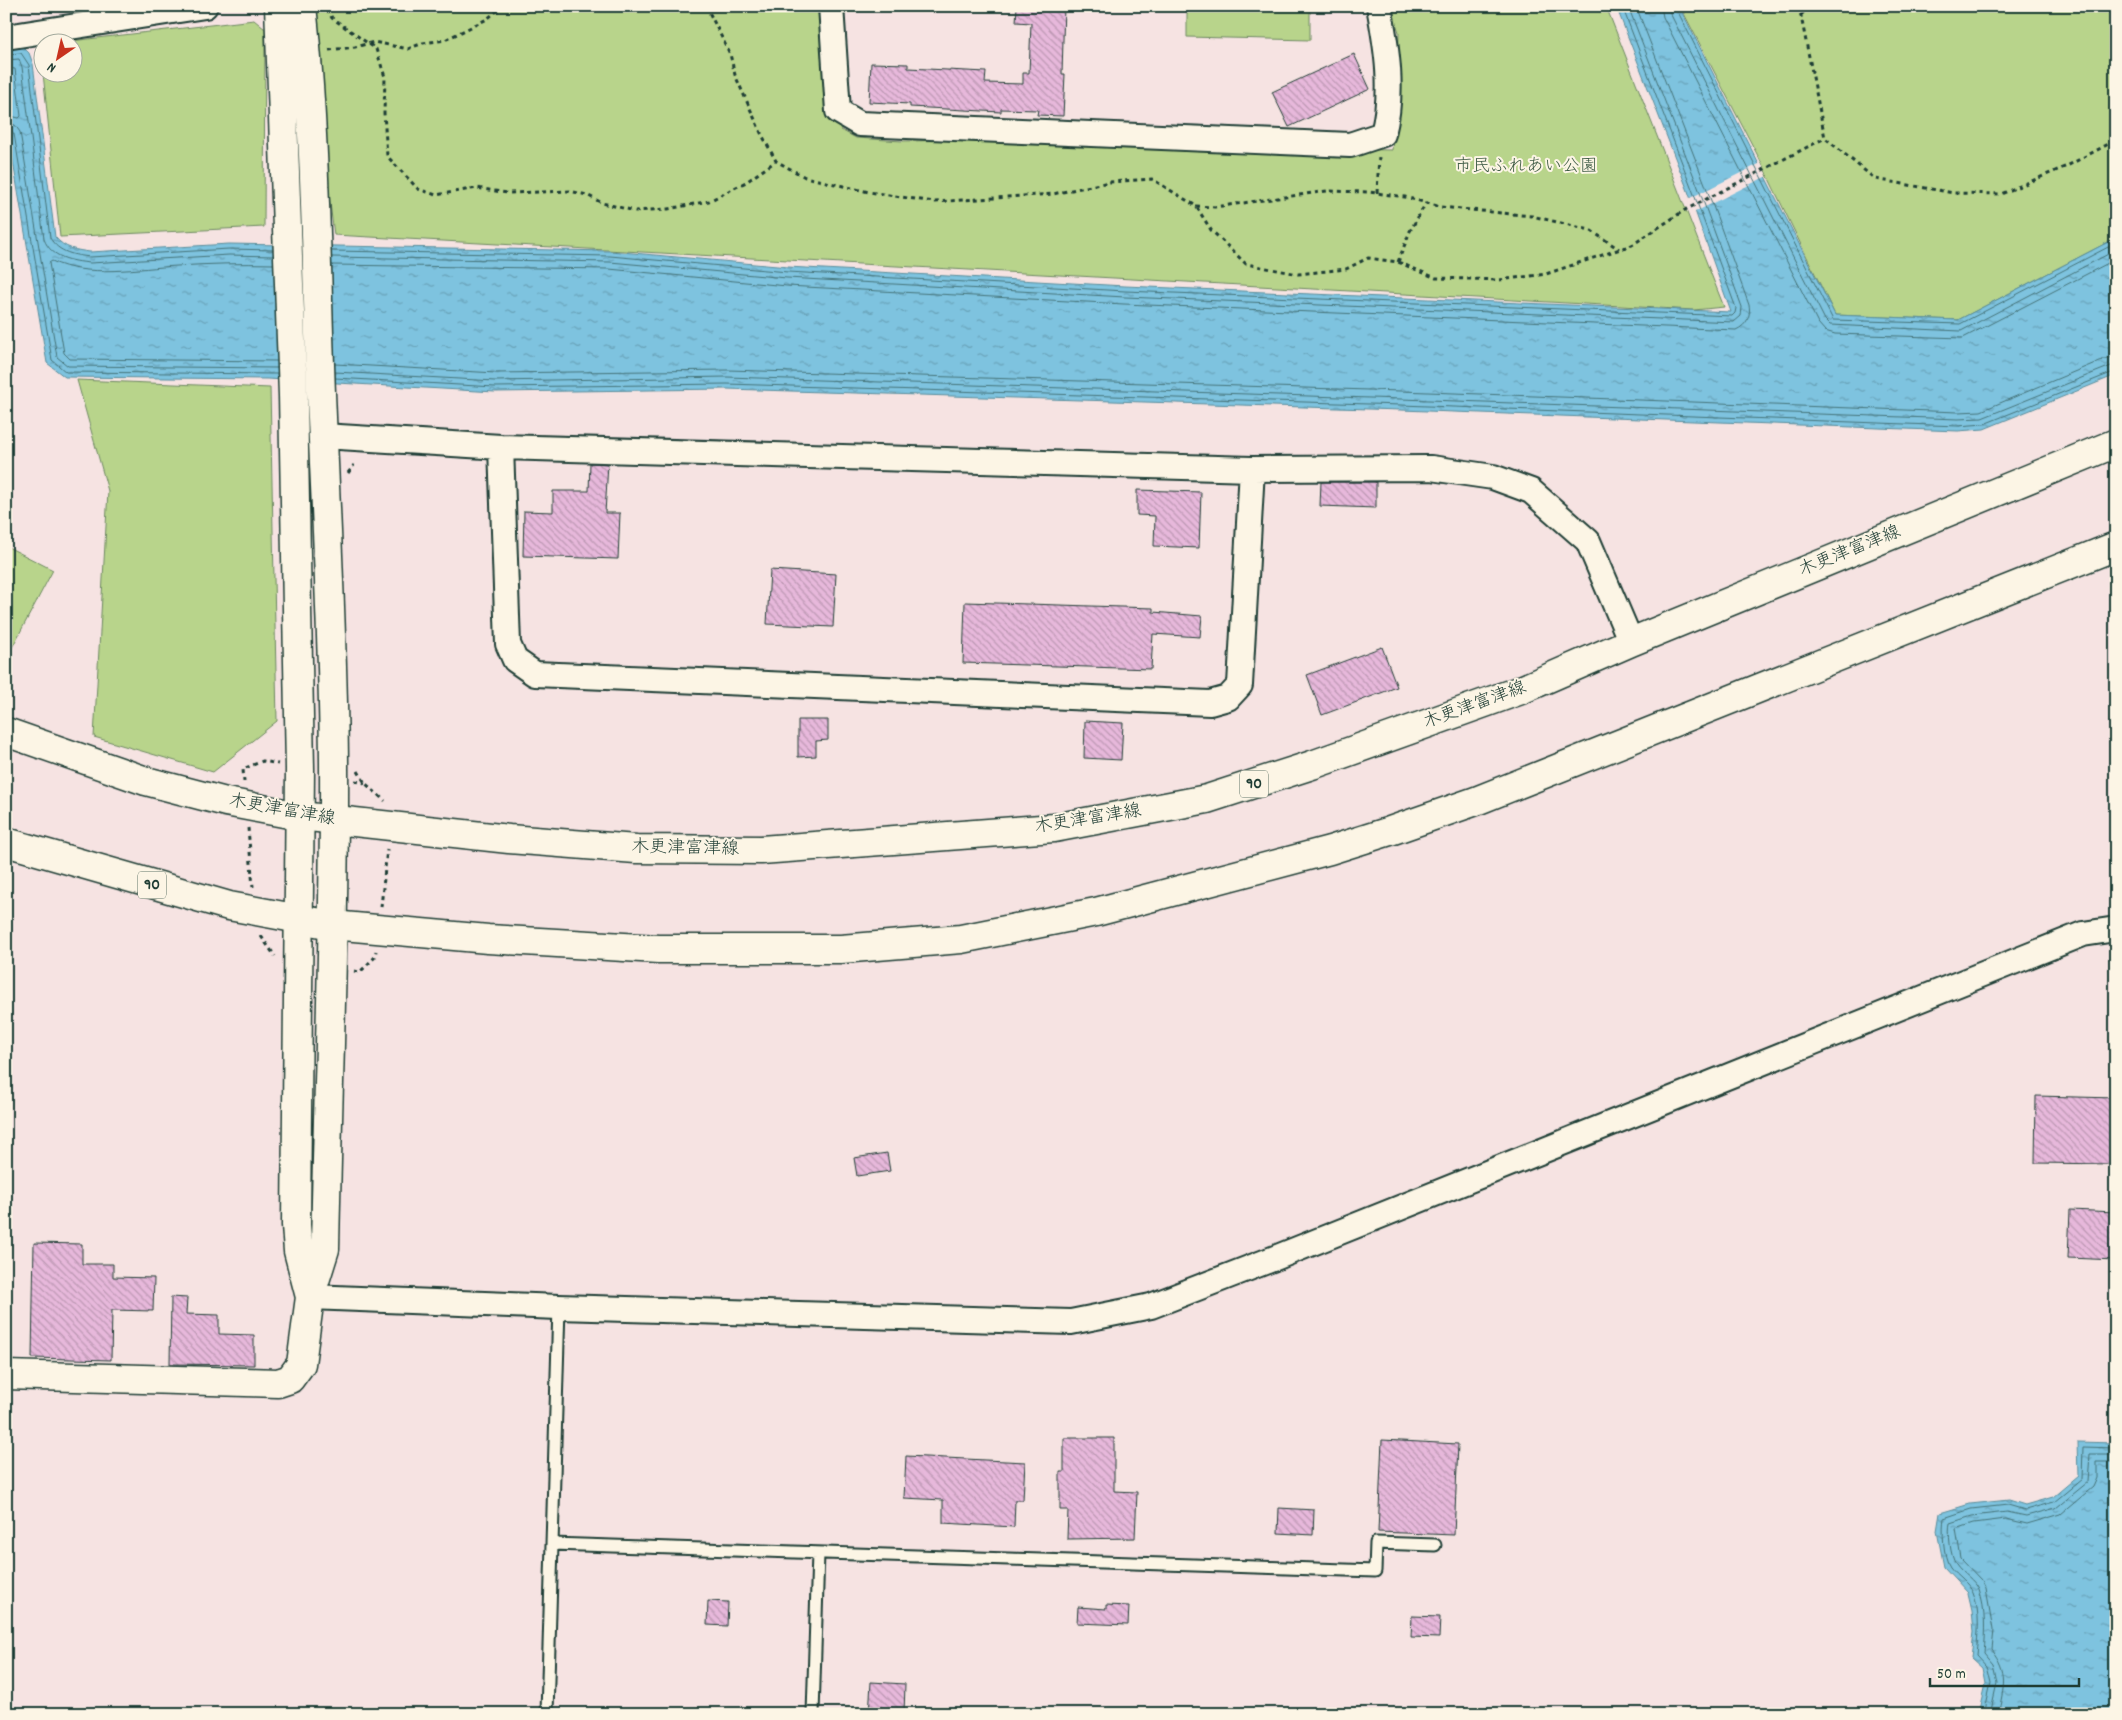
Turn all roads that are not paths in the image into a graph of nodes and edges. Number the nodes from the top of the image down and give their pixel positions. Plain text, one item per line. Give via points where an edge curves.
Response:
1 (204, 6) edge
2 (279, 6) edge
3 (302, 6) edge
4 (831, 6) edge
5 (1379, 6) edge
6 (6, 37) edge
7 (323, 436) junction
8 (2116, 443) edge
9 (501, 447) junction
10 (1252, 469) junction
11 (2116, 546) edge
12 (1631, 642) junction
13 (6, 732) edge
14 (300, 816) junction
15 (334, 820) junction
16 (6, 842) edge
17 (300, 919) junction
18 (332, 925) junction
19 (2116, 929) edge
20 (310, 1297) junction
21 (559, 1308) junction
22 (6, 1375) edge
23 (552, 1544) junction
24 (1435, 1545) dead end
25 (818, 1553) junction
26 (547, 1714) edge
27 (813, 1714) edge

1 - 6 street
2 - 14 main road via 294,395
3 - 7 main road via 316,231
4 - 5 street via 838,110 860,124 1350,145 1383,134 1389,112 1389,75
7 - 9 street
7 - 15 main road via 331,584
8 - 12 main road, 木更津富津線 / 90
9 - 10 street
9 - 10 street via 508,644 515,660 535,674 1210,703 1228,698 1240,685
10 - 12 street via 1431,468 1493,478 1531,491 1588,541
11 - 18 main road, 90 via 1476,801 1330,850 1096,912 961,939 841,948 658,950
12 - 15 main road, 木更津富津線 / 90 via 1521,690 1304,768 1207,799 1054,828 751,850 636,849
13 - 14 main road, 木更津富津線 / 90 via 146,781 226,802
14 - 15 main road, 木更津富津線 / 90
14 - 17 main road
15 - 18 main road
16 - 17 main road, 90 via 229,906
17 - 18 main road, 90
17 - 20 main road via 296,1225 298,1251
18 - 20 main road via 325,1250
19 - 21 street via 2083,934 1151,1306 1071,1322
20 - 21 street
20 - 22 main road via 299,1370 290,1379 278,1383
21 - 23 lane
23 - 25 lane
23 - 26 lane
24 - 25 lane via 1376,1543 1375,1571
25 - 27 lane

